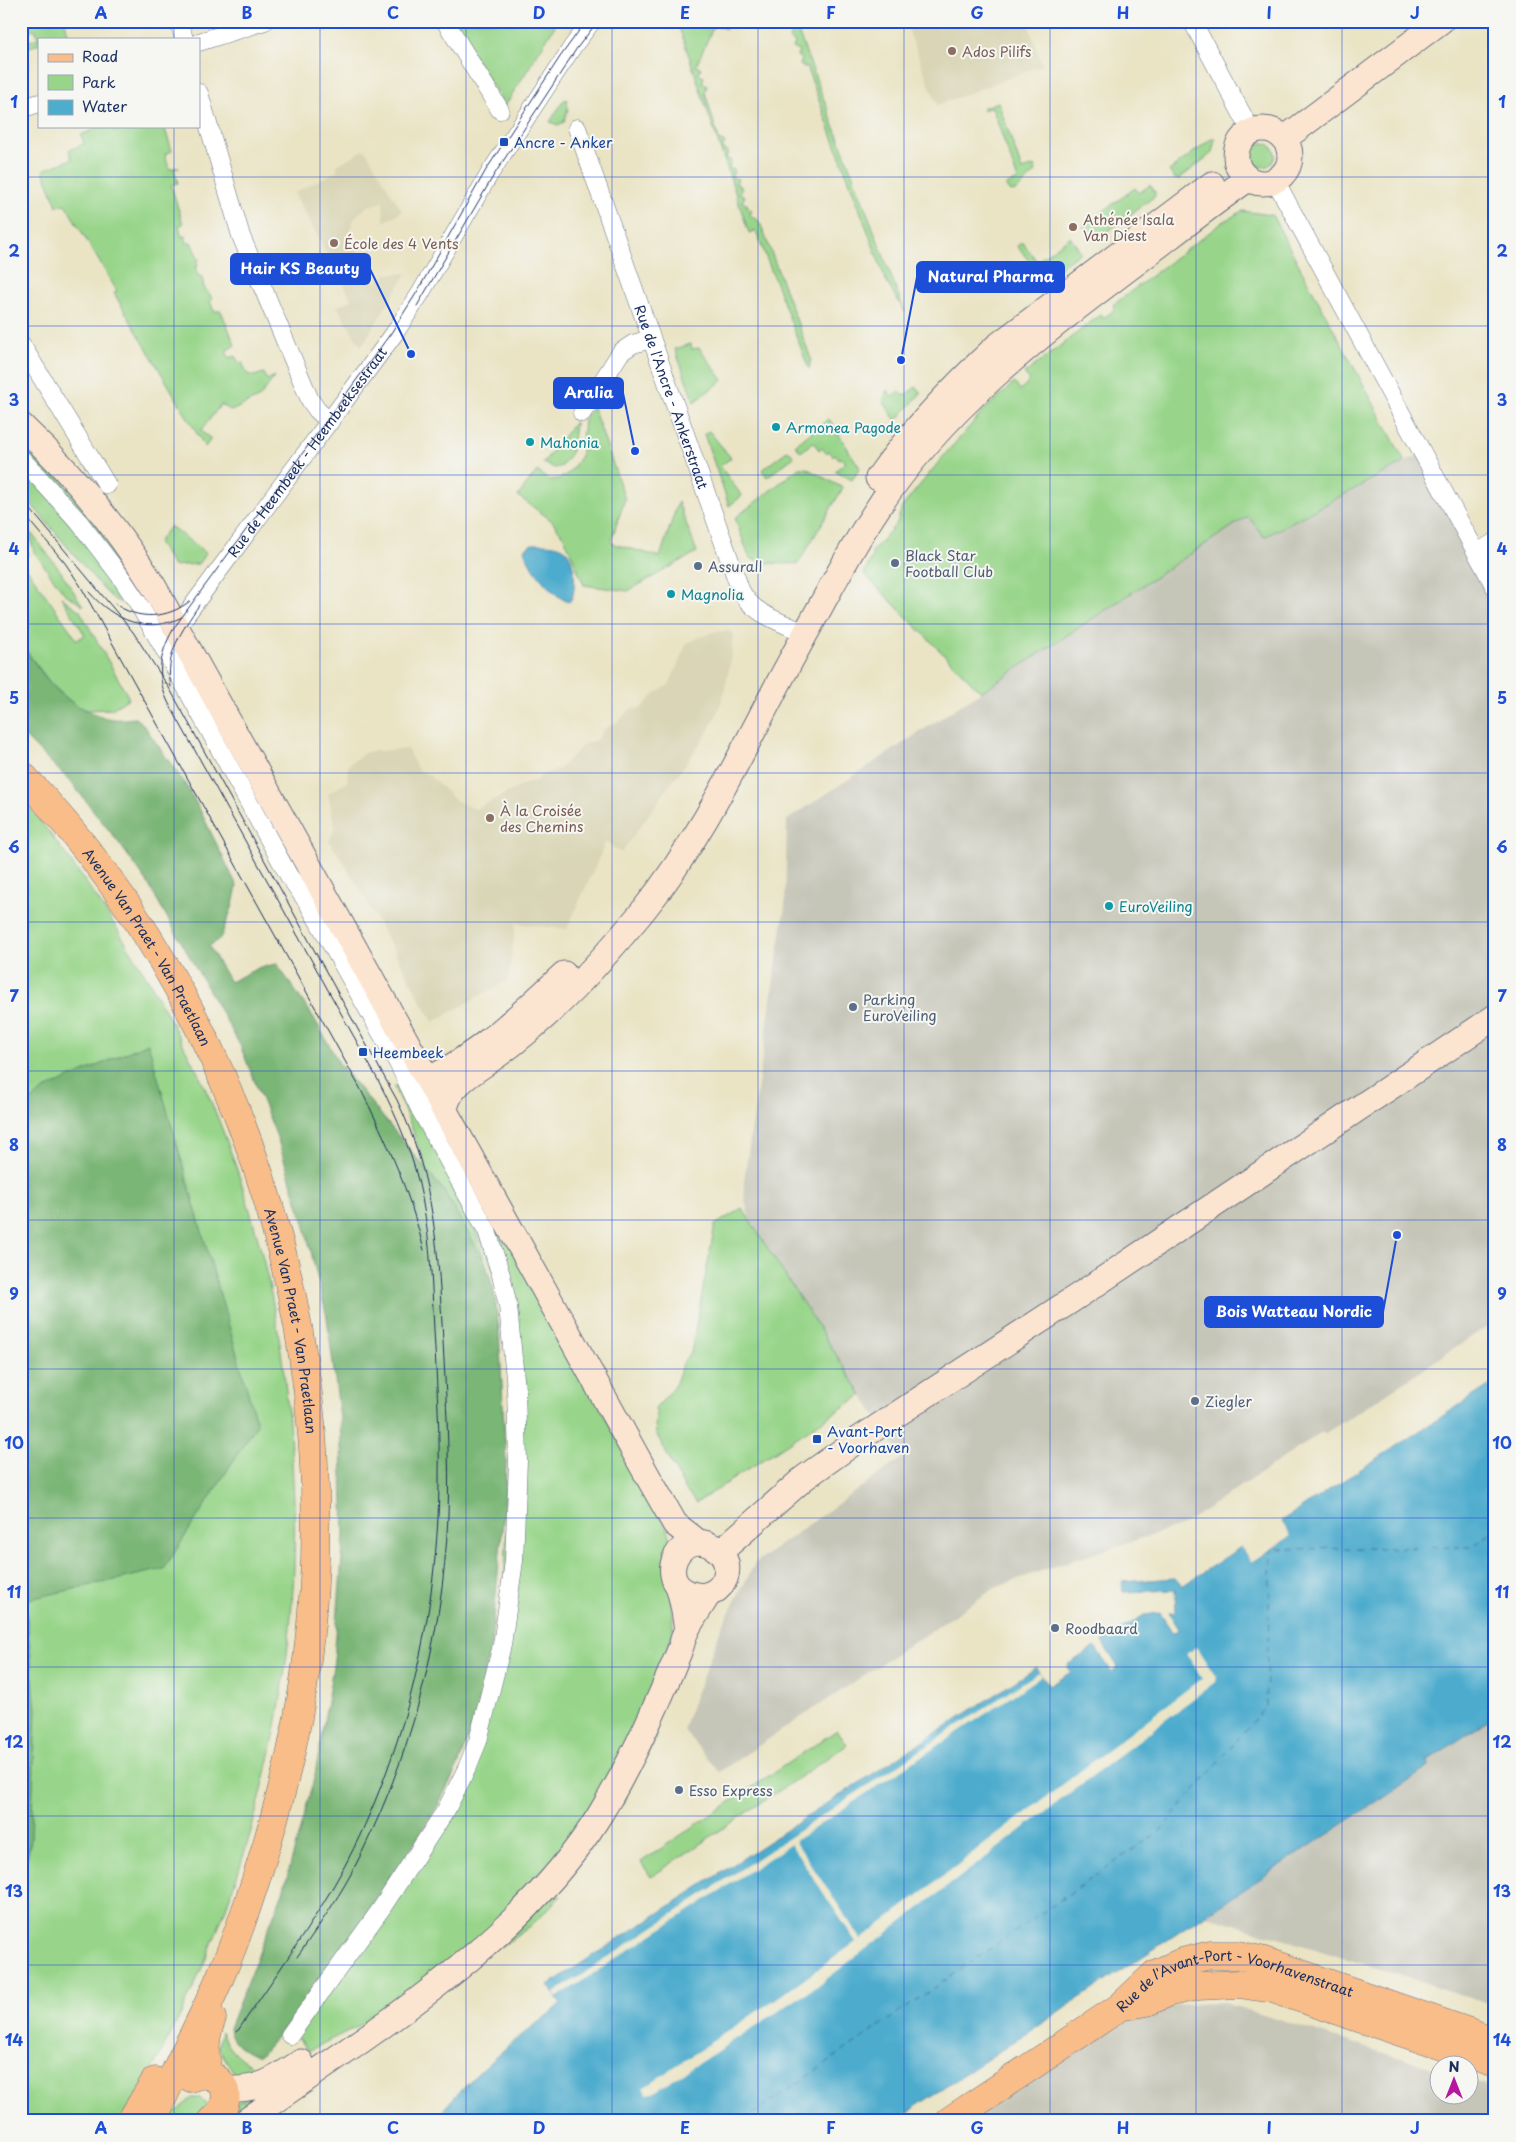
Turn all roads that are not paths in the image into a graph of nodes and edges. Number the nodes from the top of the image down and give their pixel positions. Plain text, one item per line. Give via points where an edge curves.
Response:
1 (179, 21) edge
2 (265, 21) edge
3 (445, 21) edge
4 (592, 21) edge
5 (1192, 21) edge
6 (1441, 21) edge
7 (184, 38) edge
8 (200, 42) edge
9 (200, 97) edge
10 (38, 103) edge
11 (21, 109) edge
12 (500, 110) dead end
13 (577, 128) dead end
14 (1251, 131) junction
15 (1284, 139) junction
16 (1242, 172) junction
17 (1275, 180) junction
18 (651, 338) junction
19 (21, 344) edge
20 (582, 413) dead end
21 (330, 422) junction
22 (21, 424) edge
23 (21, 458) edge
24 (107, 485) dead end
25 (1495, 542) edge
26 (1478, 553) junction
27 (1495, 587) edge
28 (177, 627) junction
29 (797, 630) junction
30 (21, 774) edge
31 (1495, 1017) edge
32 (428, 1080) junction
33 (445, 1110) junction
34 (699, 1549) junction
35 (679, 1587) junction
36 (708, 1595) junction
37 (687, 1630) junction
38 (238, 1929) junction
39 (1120, 2007) junction
40 (405, 2008) junction
41 (290, 2035) dead end
42 (1495, 2042) edge
43 (1495, 2064) edge
44 (216, 2082) junction
45 (131, 2121) edge
46 (154, 2121) edge
47 (211, 2121) edge
48 (246, 2121) edge
49 (949, 2121) edge

1 - 7 street
2 - 8 street
3 - 12 street
4 - 21 street, Rue de Heembeek - Heembeeksestraat via 490,173 408,315
5 - 14 street
6 - 15 street
9 - 21 street via 248,257 310,400
10 - 11 street
13 - 18 street, Rue de l'Ancre - Ankerstraat
14 - 15 street via 1267,128
14 - 16 street via 1238,143 1235,154
15 - 17 street via 1290,160 1285,172
16 - 17 street via 1261,183
16 - 29 street via 1017,330 968,373 903,445 871,487 848,523
17 - 26 street
18 - 20 street via 621,352
18 - 29 street, Rue de l'Ancre - Ankerstraat via 742,595 753,608
19 - 24 street
21 - 28 street, Rue de Heembeek - Heembeeksestraat
22 - 28 street via 57,460 109,522 139,562
23 - 41 street via 97,544 160,640 289,876 308,903 404,1075 487,1231 508,1306 516,1389 518,1462 514,1561 502,1645 478,1741 446,1810 381,1909
25 - 26 street
26 - 27 street
28 - 32 street
29 - 32 street via 666,851 603,933 500,1033 462,1062
29 - 33 street via 724,790 648,905 592,970 541,1019 456,1086 448,1096
30 - 38 main road, Avenue Van Praet - Van Praetlaan via 74,832 113,883 165,964 196,1020 247,1138 276,1230 298,1325 312,1440 313,1600 301,1695 283,1786
31 - 34 street via 859,1439
32 - 33 street
33 - 34 street via 675,1524
34 - 35 street via 673,1561 674,1579
34 - 36 street via 725,1561 727,1572 720,1586
35 - 36 street via 697,1597
35 - 37 street
36 - 37 street
37 - 40 street via 635,1752 608,1802 578,1846 490,1941
38 - 44 main road, Avenue Van Praet - Van Praetlaan via 231,1972 206,2036 205,2047
38 - 45 main road, Avenue Van Praet - Van Praetlaan
38 - 46 main road, Avenue Van Praet - Van Praetlaan via 220,1980 166,2088
39 - 42 main road, Rue de l'Avant-Port - Voorhavenstraat via 1155,1974 1182,1962 1210,1955 1238,1955 1264,1961
39 - 43 main road, Rue de l'Avant-Port - Voorhavenstraat via 1198,1986 1239,1984 1272,1988
39 - 49 main road
40 - 44 street via 315,2053 262,2086 250,2089
40 - 48 street
44 - 46 main road via 201,2075 188,2080
44 - 47 main road, Avenue Van Praet - Van Praetlaan via 226,2104

